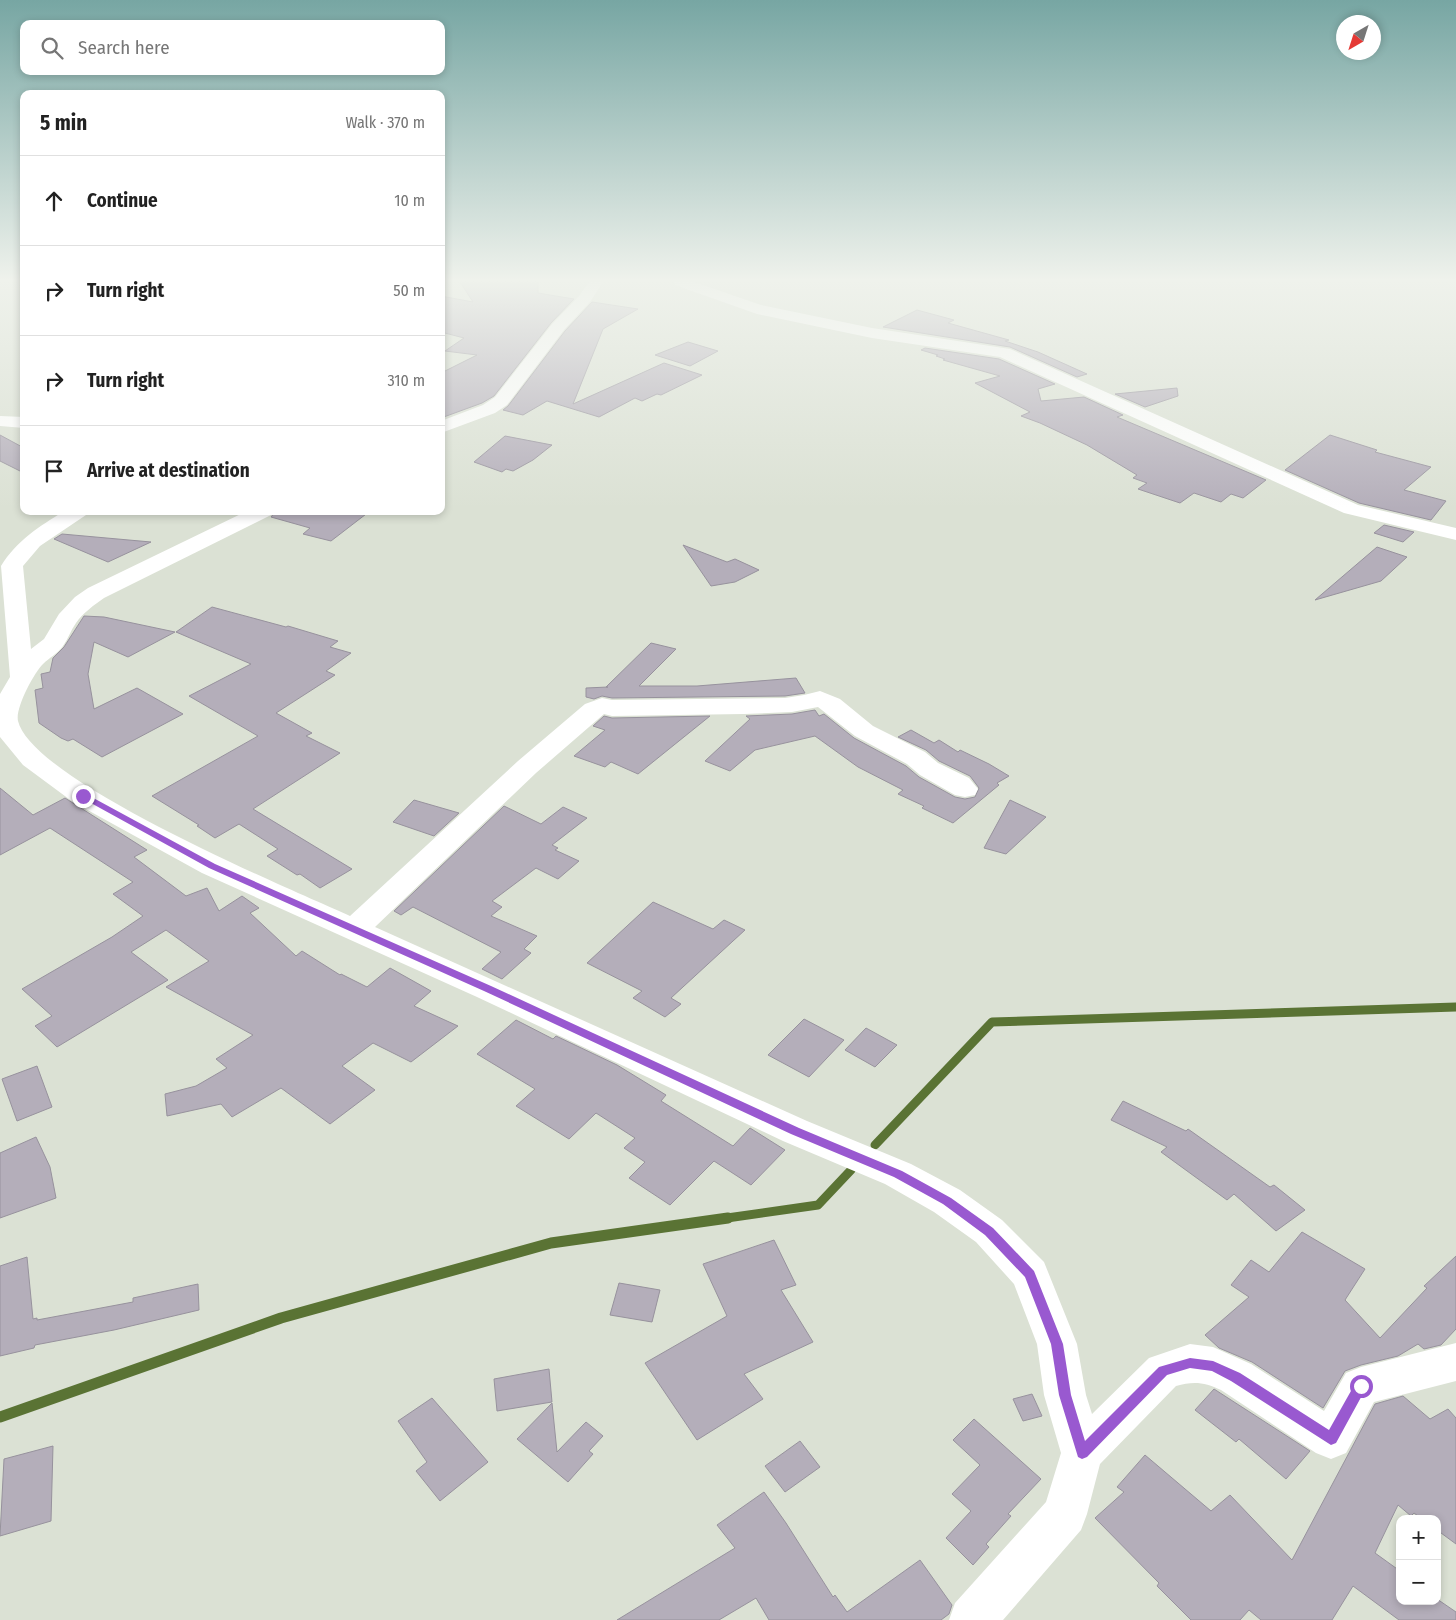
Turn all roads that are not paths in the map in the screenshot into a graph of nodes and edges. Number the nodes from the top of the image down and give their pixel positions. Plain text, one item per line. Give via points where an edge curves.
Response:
1 (534, 358) edge
2 (1014, 358) edge
3 (0, 421) edge
4 (20, 423) edge
5 (445, 426) edge
6 (73, 515) edge
7 (256, 515) edge
8 (1456, 534) edge
9 (22, 676) junction
10 (965, 789) dead end
11 (353, 930) junction
12 (1456, 1362) edge
13 (1082, 1453) junction
14 (972, 1620) edge

1 - 5 street via 501,401 490,409
2 - 8 street via 1351,509
3 - 4 street
6 - 9 street via 32,542 18,554 12,566
7 - 9 street via 96,592 67,619 53,643 32,661
9 - 11 street via 10,698 5,720 11,734 32,759 83,796 212,866
10 - 11 street via 864,731 820,698 787,705 709,710 602,706 594,709 527,767
11 - 13 street via 795,1131 898,1174 947,1201 982,1226 1030,1274 1057,1344 1065,1395
12 - 13 street via 1361,1386 1331,1439 1236,1377 1213,1366 1190,1363 1163,1371
13 - 14 street via 1065,1514

